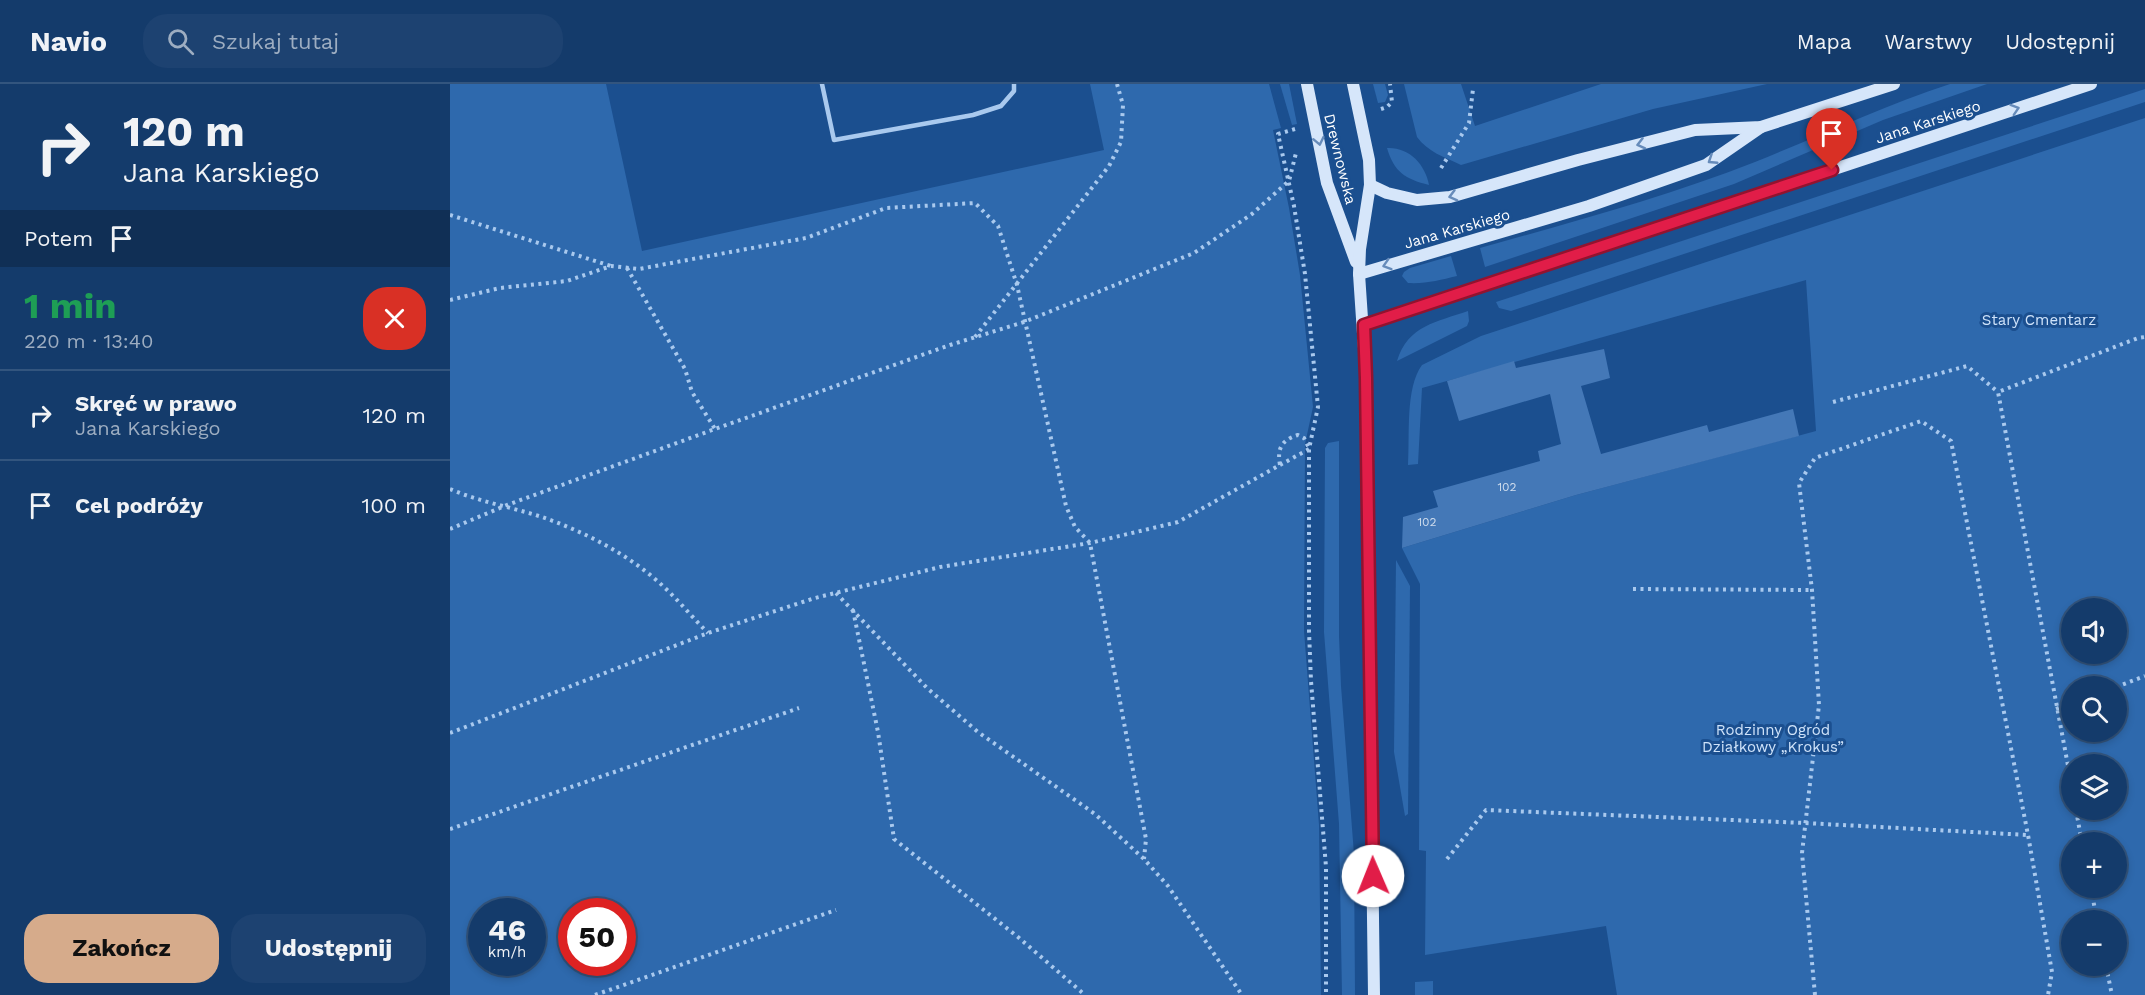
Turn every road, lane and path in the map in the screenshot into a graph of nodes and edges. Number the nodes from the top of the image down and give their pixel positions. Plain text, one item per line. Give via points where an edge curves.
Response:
1 (822, 84) edge
2 (1014, 84) edge
3 (1117, 84) edge
4 (1306, 84) edge
5 (1353, 84) edge
6 (1390, 84) edge
7 (1894, 84) edge
8 (2091, 84) edge
9 (1473, 89) dead end
10 (1376, 111) dead end
11 (1761, 127) junction
12 (1301, 128) dead end
13 (1296, 153) dead end
14 (1441, 168) dead end
15 (1289, 181) junction
16 (1370, 185) junction
17 (450, 215) edge
18 (611, 266) junction
19 (627, 268) junction
20 (1359, 274) junction
21 (1017, 285) junction
22 (450, 300) edge
23 (1024, 322) junction
24 (1364, 325) junction
25 (974, 337) junction
26 (2145, 337) edge
27 (1998, 392) junction
28 (1833, 402) dead end
29 (715, 429) junction
30 (1309, 449) junction
31 (1280, 465) junction
32 (450, 489) edge
33 (507, 506) junction
34 (450, 529) edge
35 (1090, 543) junction
36 (1633, 589) dead end
37 (1812, 590) junction
38 (835, 592) junction
39 (853, 609) junction
40 (708, 633) junction
41 (2145, 676) edge
42 (2127, 683) edge
43 (2061, 707) edge
44 (800, 708) dead end
45 (2056, 709) junction
46 (450, 733) edge
47 (2065, 754) edge
48 (1805, 823) junction
49 (450, 829) edge
50 (2028, 835) junction
51 (1447, 859) dead end
52 (1144, 860) junction
53 (836, 910) dead end
54 (2108, 976) edge
55 (595, 995) edge
56 (1085, 995) edge
57 (1242, 995) edge
58 (1326, 995) edge
59 (1374, 995) edge
60 (1815, 995) edge
61 (2048, 995) edge
62 (2112, 995) edge

1 - 2 lane via 834,140 973,115 1001,106 1014,92
3 - 21 path via 1123,105 1121,142 1109,166
4 -> 20 main road, Drewnowska via 1327,183
5 - 16 main road, Drewnowska via 1369,160
6 - 10 path via 1392,102
7 - 11 main road, Jana Karskiego
24 -> 8 main road, Jana Karskiego
9 - 14 path via 1469,123
11 -> 16 main road, Jana Karskiego via 1695,130 1435,200 1400,197
11 -> 20 main road, Jana Karskiego via 1706,165 1589,206
12 - 15 path via 1278,134
13 - 15 path
15 - 23 path via 1252,214 1194,253
15 - 30 path via 1310,310 1318,407
16 - 20 main road, Drewnowska
17 - 18 path
18 - 19 path
18 - 22 path via 567,281 500,288
19 - 21 path via 806,238 886,208 975,203 998,226
19 - 29 path
20 - 24 main road, Drewnowska
21 - 23 path
21 - 25 path
23 - 25 path
23 - 35 path via 1066,506 1075,527
24 - 59 main road, Drewnowska
25 - 29 path
26 - 27 path
27 - 28 path via 1967,366
27 - 45 path
29 - 33 path
30 - 31 path
30 - 31 path via 1304,438 1291,437 1280,447
30 - 58 path via 1309,631 1326,867
31 - 35 path via 1178,522
32 - 33 path
33 - 34 path
33 - 40 path via 577,532 628,559 664,586
35 - 38 path via 940,567
35 - 52 path via 1146,839
36 - 37 path
37 - 48 path via 1819,705
37 - 50 path via 1800,483 1815,458 1921,421 1951,441
38 - 39 path
38 - 40 path
39 - 52 path via 927,688 978,732 1095,814
39 - 56 path via 878,732 894,839
40 - 46 path
41 - 42 path
43 - 45 path
44 - 49 path
45 - 47 path
48 - 50 path
48 - 51 path via 1486,810
48 - 60 path via 1802,853
50 - 61 path via 2052,972
52 - 57 path via 1168,886
53 - 55 path
54 - 62 path

